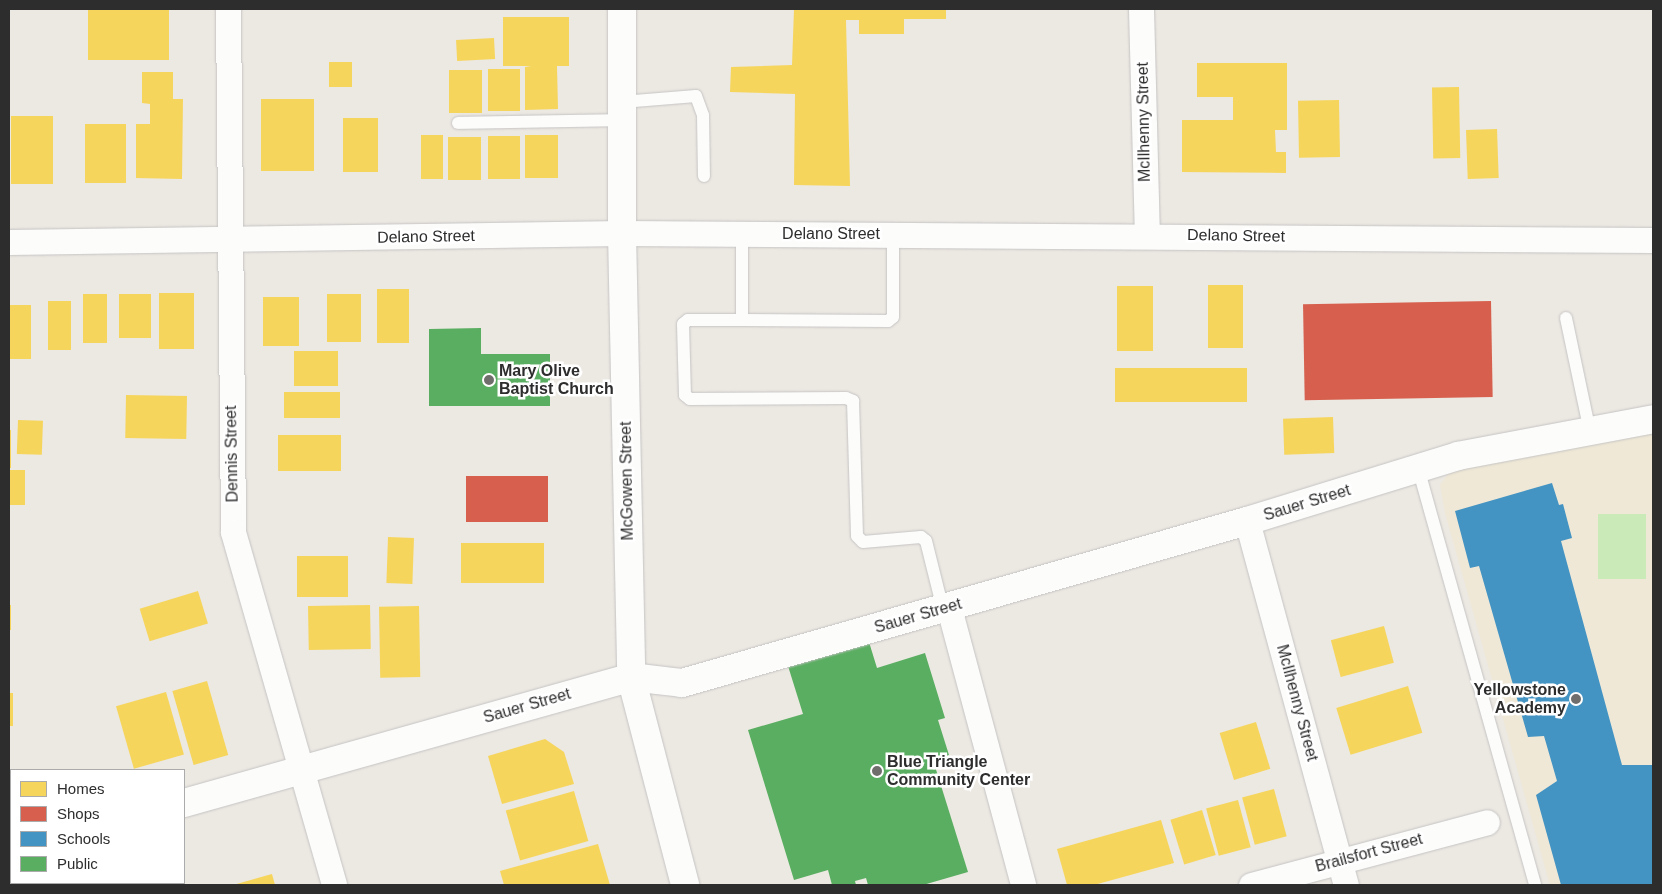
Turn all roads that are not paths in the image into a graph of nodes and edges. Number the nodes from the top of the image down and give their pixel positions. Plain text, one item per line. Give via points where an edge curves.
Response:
1 (228, 9) edge
2 (622, 9) edge
3 (1141, 9) edge
4 (622, 111) junction
5 (458, 123) dead end
6 (704, 176) dead end
7 (622, 233) junction
8 (742, 233) junction
9 (893, 234) junction
10 (1147, 235) junction
11 (1653, 240) edge
12 (228, 241) junction
13 (9, 242) edge
14 (1566, 318) dead end
15 (742, 320) junction
16 (1653, 418) edge
17 (1590, 432) junction
18 (1418, 468) junction
19 (1247, 522) junction
20 (946, 609) junction
21 (631, 677) junction
22 (303, 769) junction
23 (185, 803) edge
24 (1487, 822) dead end
25 (1339, 860) junction
26 (334, 885) edge
27 (685, 885) edge
28 (1024, 885) edge
29 (1251, 885) edge
30 (1346, 885) edge
31 (1535, 885) edge

1 - 12 street, Dennis Street
2 - 4 street, McGowen Street
3 - 10 street, McIlhenny Street
4 - 5 lane
4 - 6 lane via 696,96 703,115
4 - 7 street, McGowen Street
7 - 8 street, Delano Street
7 - 12 street, Delano Street
7 - 21 street, McGowen Street
8 - 9 street, Delano Street
8 - 15 lane
9 - 10 street, Delano Street
9 - 15 lane via 893,317 888,321
10 - 11 street, Delano Street
12 - 13 street, Delano Street
12 - 22 street, Dennis Street via 233,532
14 - 17 lane
15 - 20 lane via 688,320 683,324 685,395 690,399 846,398 853,401 857,536 862,542 921,537 926,542
16 - 17 street, Sauer Street
17 - 18 street, Sauer Street via 1458,456
18 - 19 street, Sauer Street
18 - 31 lane
19 - 20 street, Sauer Street
19 - 25 street, McIlhenny Street
20 - 21 street, Sauer Street via 682,683
20 - 28 street
21 - 22 street, Sauer Street
21 - 27 street, McGowen Street
22 - 23 street, Sauer Street
22 - 26 street, Dennis Street
24 - 25 street, Brailsfort Street
25 - 29 street, Brailsfort Street
25 - 30 street, McIlhenny Street

